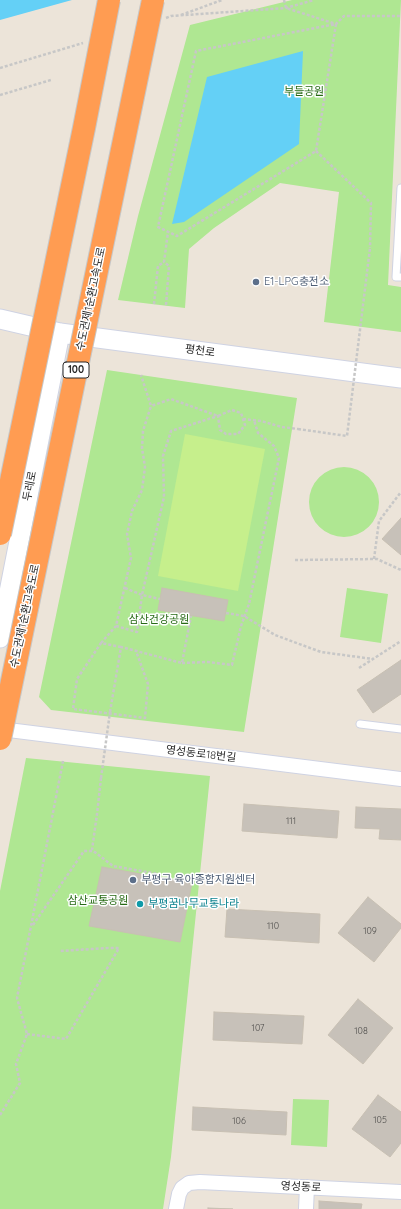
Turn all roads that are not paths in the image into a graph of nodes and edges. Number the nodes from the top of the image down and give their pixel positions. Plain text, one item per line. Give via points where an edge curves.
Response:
1 (109, 0) edge
2 (153, 0) edge
3 (401, 188) edge
4 (399, 277) edge
5 (0, 319) edge
6 (60, 333) junction
7 (401, 378) edge
8 (0, 534) edge
9 (0, 638) edge
10 (360, 724) dead end
11 (0, 729) edge
12 (401, 729) edge
13 (0, 739) edge
14 (401, 779) edge
15 (307, 1187) junction
16 (401, 1192) edge
17 (176, 1209) edge
18 (306, 1209) edge

1 - 8 highway, bridge
2 - 13 highway, 수도권제1순환고속도로 / 100, bridge
3 - 4 lane
5 - 6 main road, 평천로
6 - 7 main road, 평천로
6 - 9 main road, 두레로
10 - 12 lane
11 - 14 street, 영성동로18번길
15 - 16 street, 영성동로
15 - 17 street, 영성동로 via 189,1183 182,1188
15 - 18 street

